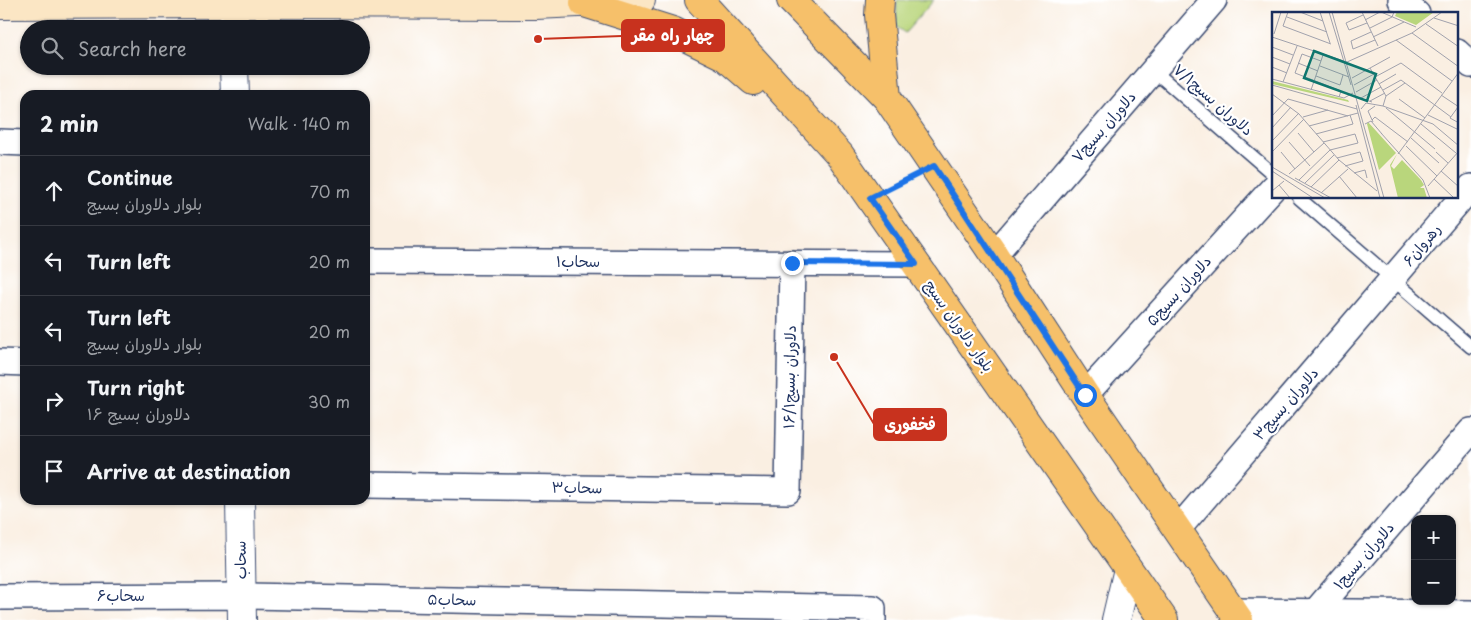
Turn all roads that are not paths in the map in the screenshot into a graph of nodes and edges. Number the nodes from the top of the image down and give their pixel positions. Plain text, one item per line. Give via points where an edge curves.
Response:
1 (640, 0) edge
2 (699, 0) edge
3 (792, 0) edge
4 (880, 0) edge
5 (1214, 0) edge
6 (1401, 0) edge
7 (38, 3) edge
8 (584, 4) junction
9 (0, 5) edge
10 (1415, 12) edge
11 (234, 16) edge
12 (1153, 70) junction
13 (234, 75) edge
14 (235, 90) edge
15 (887, 98) junction
16 (0, 142) edge
17 (20, 143) edge
18 (840, 156) junction
19 (1272, 173) edge
20 (1471, 188) edge
21 (1272, 189) edge
22 (1300, 199) edge
23 (994, 255) junction
24 (370, 261) edge
25 (792, 263) junction
26 (916, 264) junction
27 (1393, 279) junction
28 (1471, 347) edge
29 (0, 362) edge
30 (20, 363) edge
31 (1085, 395) junction
32 (1471, 431) edge
33 (370, 485) edge
34 (788, 491) joint
35 (240, 505) edge
36 (1178, 529) junction
37 (1128, 569) junction
38 (0, 597) edge
39 (242, 608) edge
40 (1315, 612) junction
41 (1471, 613) edge
42 (873, 614) edge
43 (1236, 616) edge
44 (1116, 620) edge
45 (1164, 620) edge

1 - 8 main road
2 - 18 main road, بلوار دلاوران بسیج
3 - 15 main road
4 - 15 main road
5 - 12 street, دلاوران بسیج۷
6 - 10 street
7 - 9 main road
7 - 11 main road
8 - 11 main road
8 - 18 main road via 673,30 724,56
12 - 19 lane, دلاوران بسیج۷/۱
12 - 23 street, دلاوران بسیج۷
13 - 14 street
15 - 23 main road
16 - 17 street
18 - 26 main road, بلوار دلاوران بسیج
20 - 27 street, رهروان۶
21 - 31 street, دلاوران بسیج۵
22 - 27 lane
23 - 31 main road
24 - 25 street, ۱سحاب
25 - 26 street, ۱سحاب
25 - 34 street, دلاوران بسیج۱۶/۱
26 - 37 main road, بلوار دلاوران بسیج
27 - 28 lane
27 - 36 street, دلاوران بسیج۳
29 - 30 street
31 - 36 main road
32 - 40 street, دلاوران بسیج۱
33 - 34 street, ۳سحاب
35 - 39 street, سحاب
36 - 43 main road
37 - 44 street
37 - 45 main road, بلوار دلاوران بسیج
38 - 39 street, ۶سحاب
39 - 42 street, ۵سحاب
40 - 41 street
40 - 43 street

